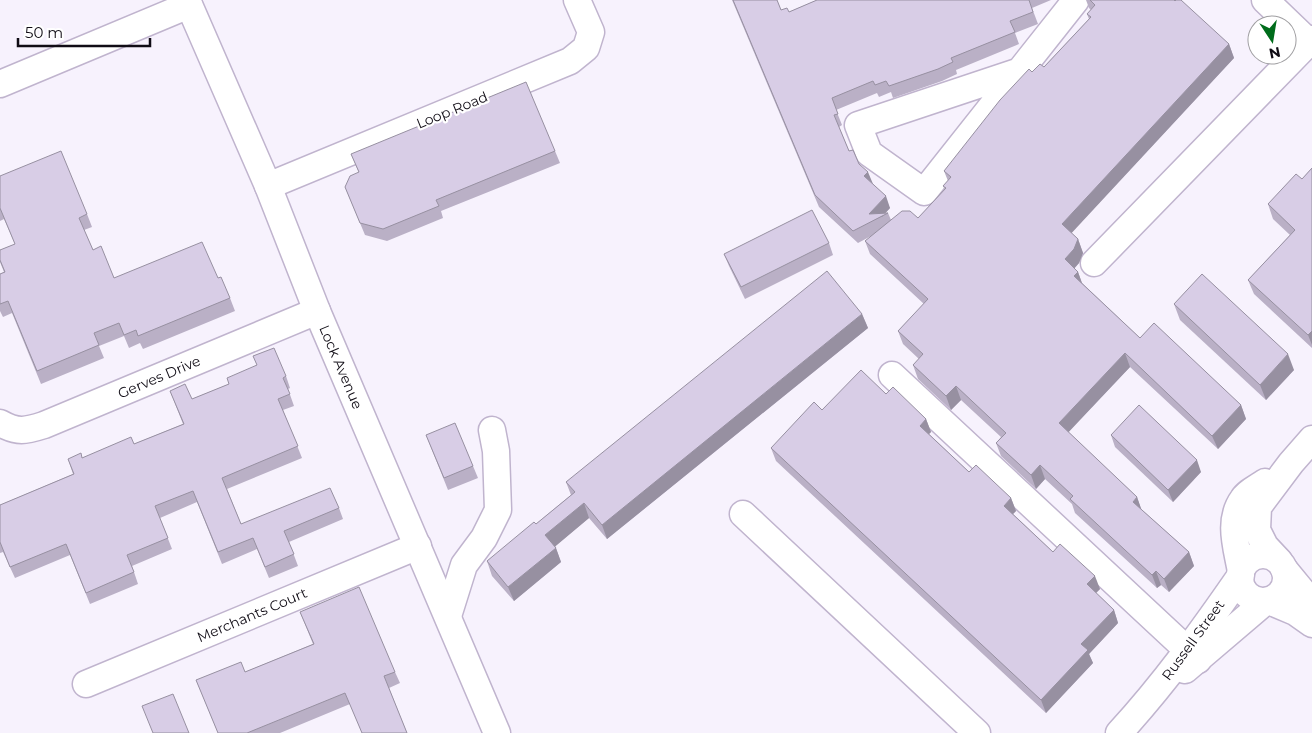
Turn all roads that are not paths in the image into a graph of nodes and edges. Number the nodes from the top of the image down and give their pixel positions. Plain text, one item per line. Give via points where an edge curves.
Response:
1 (577, 0) edge
2 (1076, 0) edge
3 (1265, 0) edge
4 (188, 2) edge
5 (1311, 42) edge
6 (1020, 71) junction
7 (0, 84) edge
8 (268, 186) junction
9 (1094, 263) dead end
10 (317, 311) junction
11 (892, 375) dead end
12 (0, 423) edge
13 (492, 430) dead end
14 (1312, 439) edge
15 (1290, 463) junction
16 (744, 514) dead end
17 (418, 546) junction
18 (1281, 565) junction
19 (1241, 574) junction
20 (1268, 601) junction
21 (1312, 603) edge
22 (448, 616) junction
23 (1312, 624) edge
24 (1192, 654) junction
25 (86, 684) dead end
26 (497, 733) edge
27 (977, 733) edge
28 (1119, 733) edge

1 - 8 street, Loop Road via 590,32 586,48 570,61
2 - 6 street
3 - 5 street
4 - 7 street
4 - 8 street, Lock Avenue
5 - 9 street
6 - 6 street via 924,192 869,152 858,125
8 - 10 street, Lock Avenue
10 - 12 street, Gerves Drive via 44,425 25,431 10,429
10 - 17 street, Lock Avenue
11 - 24 street
13 - 22 street via 498,510 484,538 464,565
14 - 15 street
15 - 18 street via 1258,506 1257,530
15 - 19 street via 1243,498 1234,514
16 - 27 street
17 - 22 street, Lock Avenue
17 - 25 street, Merchants Court
18 - 19 street via 1272,557 1256,556 1248,561
18 - 20 street via 1286,577 1283,590
18 - 21 street
19 - 20 street via 1246,594 1258,601
19 - 24 street, Russell Street
20 - 23 street via 1295,612
20 - 24 street, Russell Street
22 - 26 street, Lock Avenue
24 - 28 street, Russell Street

